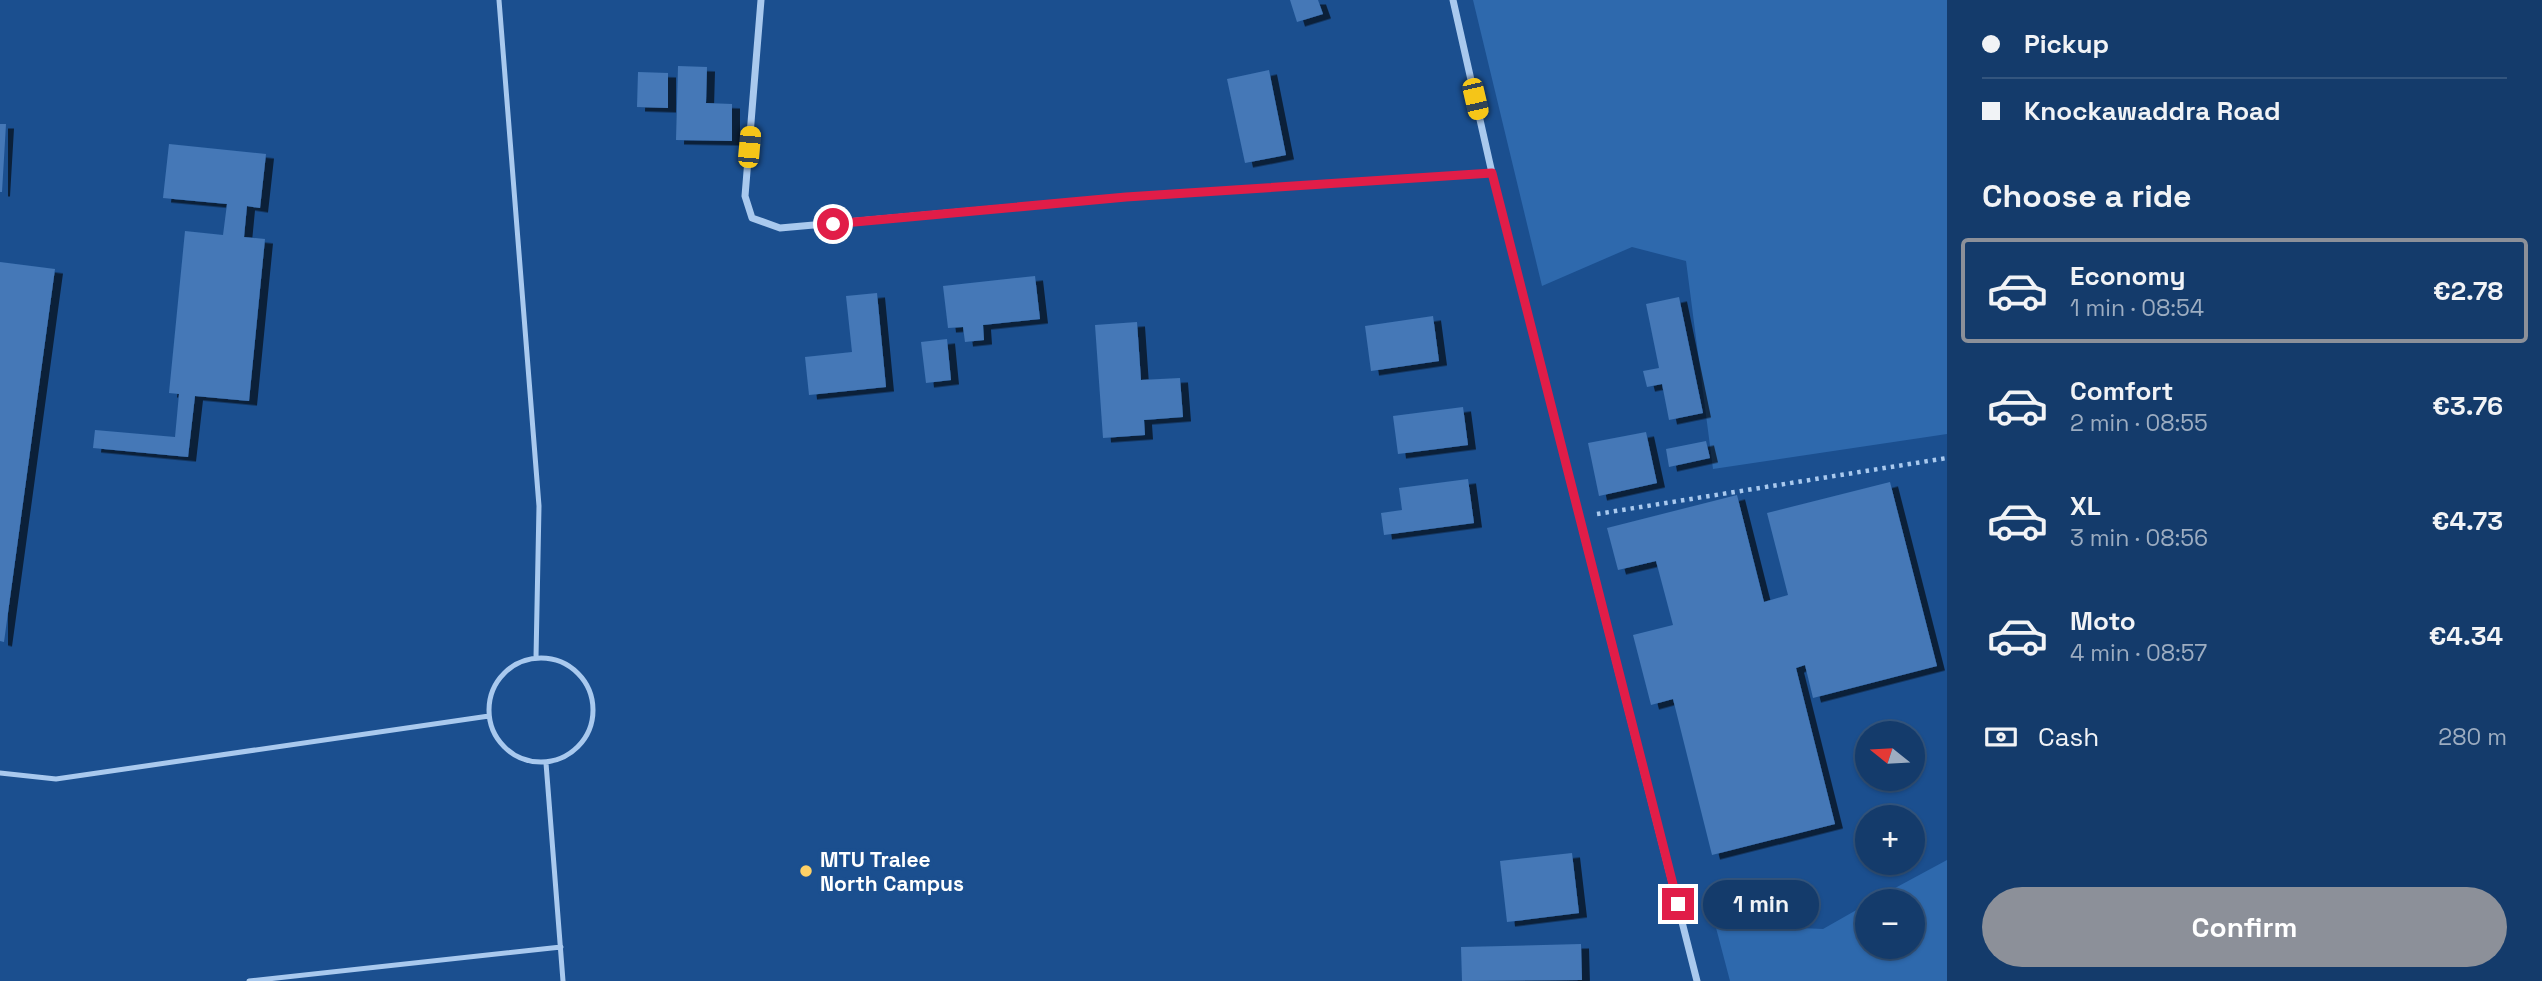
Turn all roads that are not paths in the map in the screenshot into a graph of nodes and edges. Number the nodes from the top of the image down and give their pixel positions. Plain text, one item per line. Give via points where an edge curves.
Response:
1 (499, 0) edge
2 (761, 0) edge
3 (1453, 0) edge
4 (1492, 173) junction
5 (536, 657) junction
6 (489, 716) junction
7 (547, 763) junction
8 (0, 773) edge
9 (561, 947) junction
10 (248, 981) edge
11 (564, 981) edge
12 (1698, 981) edge

1 - 5 lane via 539,506
2 - 4 street via 745,196 752,218 780,228 1126,197
3 - 4 street
4 - 12 street
5 - 6 lane via 506,671 493,691
5 - 7 lane via 568,664 585,682 594,705 587,737 562,759
6 - 7 lane via 502,746 530,762
6 - 8 lane via 56,779
7 - 9 lane
9 - 10 lane
9 - 11 lane

